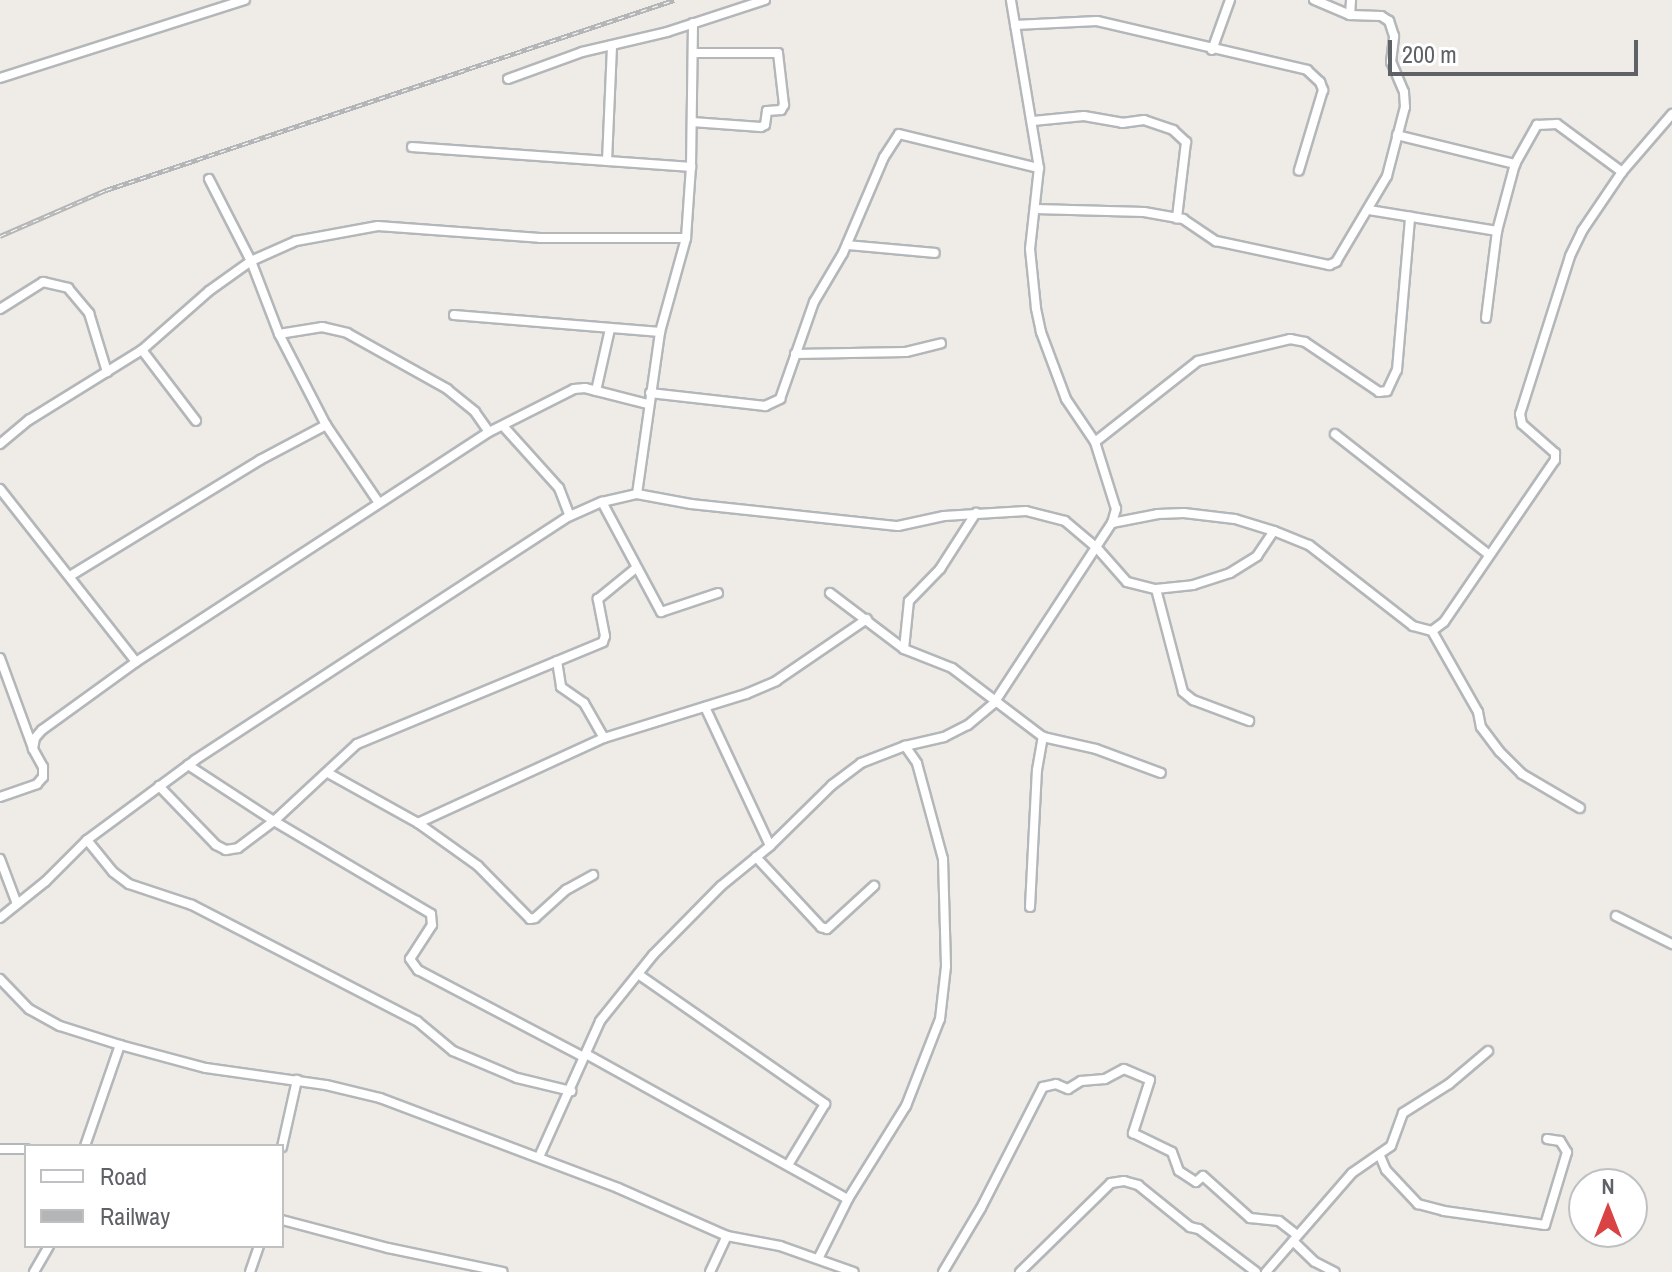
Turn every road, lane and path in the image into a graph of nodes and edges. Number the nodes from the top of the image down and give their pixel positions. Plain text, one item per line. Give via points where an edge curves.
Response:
1 (245, 0) edge
2 (765, 0) edge
3 (1011, 0) edge
4 (1230, 0) edge
5 (1314, 0) edge
6 (1351, 0) edge
7 (1350, 15) junction
8 (693, 23) junction
9 (1015, 25) junction
10 (612, 45) junction
11 (1212, 50) junction
12 (694, 53) junction
13 (0, 78) edge
14 (508, 79) dead end
15 (1672, 114) edge
16 (1033, 121) junction
17 (692, 122) junction
18 (1397, 135) junction
19 (412, 147) dead end
20 (607, 161) junction
21 (1515, 164) junction
22 (691, 167) junction
23 (1039, 168) junction
24 (1299, 170) dead end
25 (1622, 172) junction
26 (209, 179) dead end
27 (1035, 209) junction
28 (1369, 210) junction
29 (1410, 217) junction
30 (1177, 218) junction
31 (1497, 231) junction
32 (686, 238) junction
33 (847, 245) junction
34 (935, 253) dead end
35 (251, 261) junction
36 (0, 309) edge
37 (454, 315) dead end
38 (1486, 318) dead end
39 (610, 329) junction
40 (660, 332) junction
41 (279, 334) junction
42 (941, 343) dead end
43 (142, 350) junction
44 (795, 354) junction
45 (107, 372) junction
46 (596, 391) junction
47 (650, 393) junction
48 (648, 404) junction
49 (196, 421) dead end
50 (326, 425) junction
51 (504, 427) junction
52 (489, 432) junction
53 (1335, 434) dead end
54 (1095, 442) junction
55 (0, 444) edge
56 (0, 489) edge
57 (637, 494) junction
58 (602, 502) junction
59 (379, 503) junction
60 (976, 513) junction
61 (570, 516) junction
62 (1112, 523) junction
63 (1274, 531) junction
64 (1097, 548) junction
65 (1488, 554) junction
66 (636, 568) junction
67 (70, 576) junction
68 (1156, 589) junction
69 (718, 593) dead end
70 (830, 593) dead end
71 (867, 619) junction
72 (1432, 631) junction
73 (904, 649) junction
74 (0, 658) edge
75 (557, 661) junction
76 (136, 662) junction
77 (994, 703) junction
78 (705, 707) junction
79 (1249, 721) dead end
80 (1043, 737) junction
81 (604, 738) junction
82 (905, 746) junction
83 (33, 749) junction
84 (188, 765) junction
85 (328, 773) junction
86 (1161, 773) dead end
87 (159, 786) junction
88 (0, 797) edge
89 (1580, 808) dead end
90 (274, 821) junction
91 (418, 823) junction
92 (87, 840) junction
93 (770, 846) junction
94 (756, 857) junction
95 (0, 859) edge
96 (593, 875) dead end
97 (874, 886) dead end
98 (17, 904) junction
99 (1030, 907) dead end
100 (1616, 916) dead end
101 (0, 918) edge
102 (1672, 944) edge
103 (638, 974) junction
104 (0, 979) edge
105 (120, 1045) junction
106 (1488, 1051) dead end
107 (585, 1056) junction
108 (297, 1080) junction
109 (571, 1091) junction
110 (1547, 1139) dead end
111 (86, 1144) edge
112 (283, 1144) edge
113 (0, 1149) edge
114 (24, 1149) edge
115 (1380, 1156) junction
116 (539, 1157) junction
117 (788, 1165) junction
118 (848, 1199) junction
119 (284, 1221) edge
120 (727, 1236) junction
121 (1295, 1238) junction
122 (48, 1248) edge
123 (258, 1248) edge
124 (819, 1257) junction
125 (34, 1272) edge
126 (250, 1272) edge
127 (503, 1272) edge
128 (710, 1272) edge
129 (854, 1272) edge
130 (943, 1272) edge
131 (1020, 1272) edge
132 (1256, 1272) edge
133 (1266, 1272) edge
134 (1335, 1272) edge

1 - 13 street
2 - 8 street
3 - 9 street
4 - 11 street
5 - 7 street
6 - 7 street
7 - 18 street via 1389,21 1394,36 1391,62 1404,92
8 - 10 street
8 - 12 street
9 - 11 street via 1097,21
9 - 16 street
10 - 14 street
10 - 20 street
11 - 24 street via 1307,70 1320,82 1323,90
12 - 17 street
12 - 17 street via 778,53 784,105 767,111 761,127
15 - 25 street
16 - 23 street
16 - 30 street via 1084,116 1122,123 1144,120 1173,130 1186,142
17 - 22 street
18 - 21 street
18 - 28 street via 1387,176
19 - 20 street
20 - 22 street
21 - 25 street via 1537,125 1546,122 1557,124
21 - 31 street
22 - 32 street
23 - 27 street
23 - 33 street via 899,134
25 - 65 street via 1570,256 1520,414 1522,424 1555,453 1555,460
26 - 35 street
27 - 30 street
27 - 54 street via 1030,249 1041,332 1066,399
28 - 29 street
28 - 30 street via 1329,265 1216,241
29 - 31 street
29 - 54 street via 1397,370 1387,391 1379,392 1305,342 1290,339 1198,361
31 - 38 street
32 - 35 street via 540,238 378,226 296,241
32 - 40 street
33 - 34 street
33 - 44 street via 814,302
35 - 41 street
35 - 43 street
36 - 45 street via 43,282 68,288 89,313
37 - 39 street
39 - 40 street
39 - 46 street
40 - 47 street
41 - 50 street
41 - 52 street via 322,327 347,333 447,389
42 - 44 street via 906,352
43 - 45 street
43 - 49 street
44 - 47 street via 775,405
45 - 55 street
46 - 48 street
46 - 51 street via 574,389
47 - 48 street
48 - 57 street
50 - 59 street
50 - 67 street
51 - 52 street
51 - 61 street via 559,488
52 - 59 street
53 - 65 street
54 - 62 street via 1116,509
56 - 67 street
57 - 58 street
57 - 60 street via 898,526
58 - 61 street
58 - 66 street
59 - 76 street
60 - 64 street via 1026,511 1056,517
60 - 73 street via 940,569 909,601
61 - 84 street
62 - 63 street via 1184,513 1235,519
62 - 64 street
63 - 68 street via 1257,556 1230,573
63 - 72 street via 1309,545 1413,626
64 - 68 street via 1127,582
64 - 77 street
65 - 72 street via 1444,622
66 - 69 street via 661,612
66 - 75 street via 598,599 603,642
67 - 76 street
68 - 79 street via 1183,692
70 - 71 street
71 - 73 street
71 - 78 street via 776,681
72 - 89 street via 1478,712 1481,727 1500,752 1522,774
73 - 77 street via 952,668
74 - 83 street
75 - 81 street via 561,687 584,703
75 - 85 street via 357,744
76 - 83 street via 42,730
77 - 80 street
77 - 82 street via 944,737
78 - 81 street
78 - 93 street
80 - 86 street
80 - 99 street
81 - 91 street
82 - 93 street via 861,763
82 - 118 street via 917,763 943,859 946,966 940,1019 906,1106
83 - 88 street via 43,777
84 - 87 street
84 - 90 street
85 - 90 street
85 - 91 street
87 - 90 street via 226,850 238,848
87 - 92 street
90 - 107 street via 431,914 432,925 410,959 418,970
91 - 96 street via 478,866 530,919
92 - 98 street
92 - 109 street via 129,884 206,912 417,1021 453,1051 517,1078
93 - 94 street
94 - 97 street via 827,929
94 - 103 street via 721,886
95 - 98 street
98 - 101 street
100 - 102 street
103 - 107 street via 600,1021
103 - 117 street via 825,1104
104 - 105 street via 29,1009 60,1026
105 - 108 street via 206,1068
105 - 111 street
106 - 115 street via 1403,1113 1391,1146
107 - 109 street
107 - 117 street
108 - 112 street
108 - 116 street via 380,1098
109 - 116 street
110 - 115 street via 1560,1141 1567,1152 1545,1225 1418,1204
113 - 114 street
115 - 121 street via 1352,1173
116 - 120 street
117 - 118 street
118 - 124 street
119 - 127 street
120 - 124 street
120 - 128 street
121 - 130 street via 1279,1221 1250,1218 1203,1176 1196,1182 1179,1171 1172,1152 1133,1133 1150,1080 1124,1069 1068,1089 1056,1084 1043,1087
121 - 133 street
121 - 134 street via 1315,1262
122 - 125 street
123 - 126 street
124 - 129 street
131 - 132 street via 1111,1183 1124,1181 1138,1185

